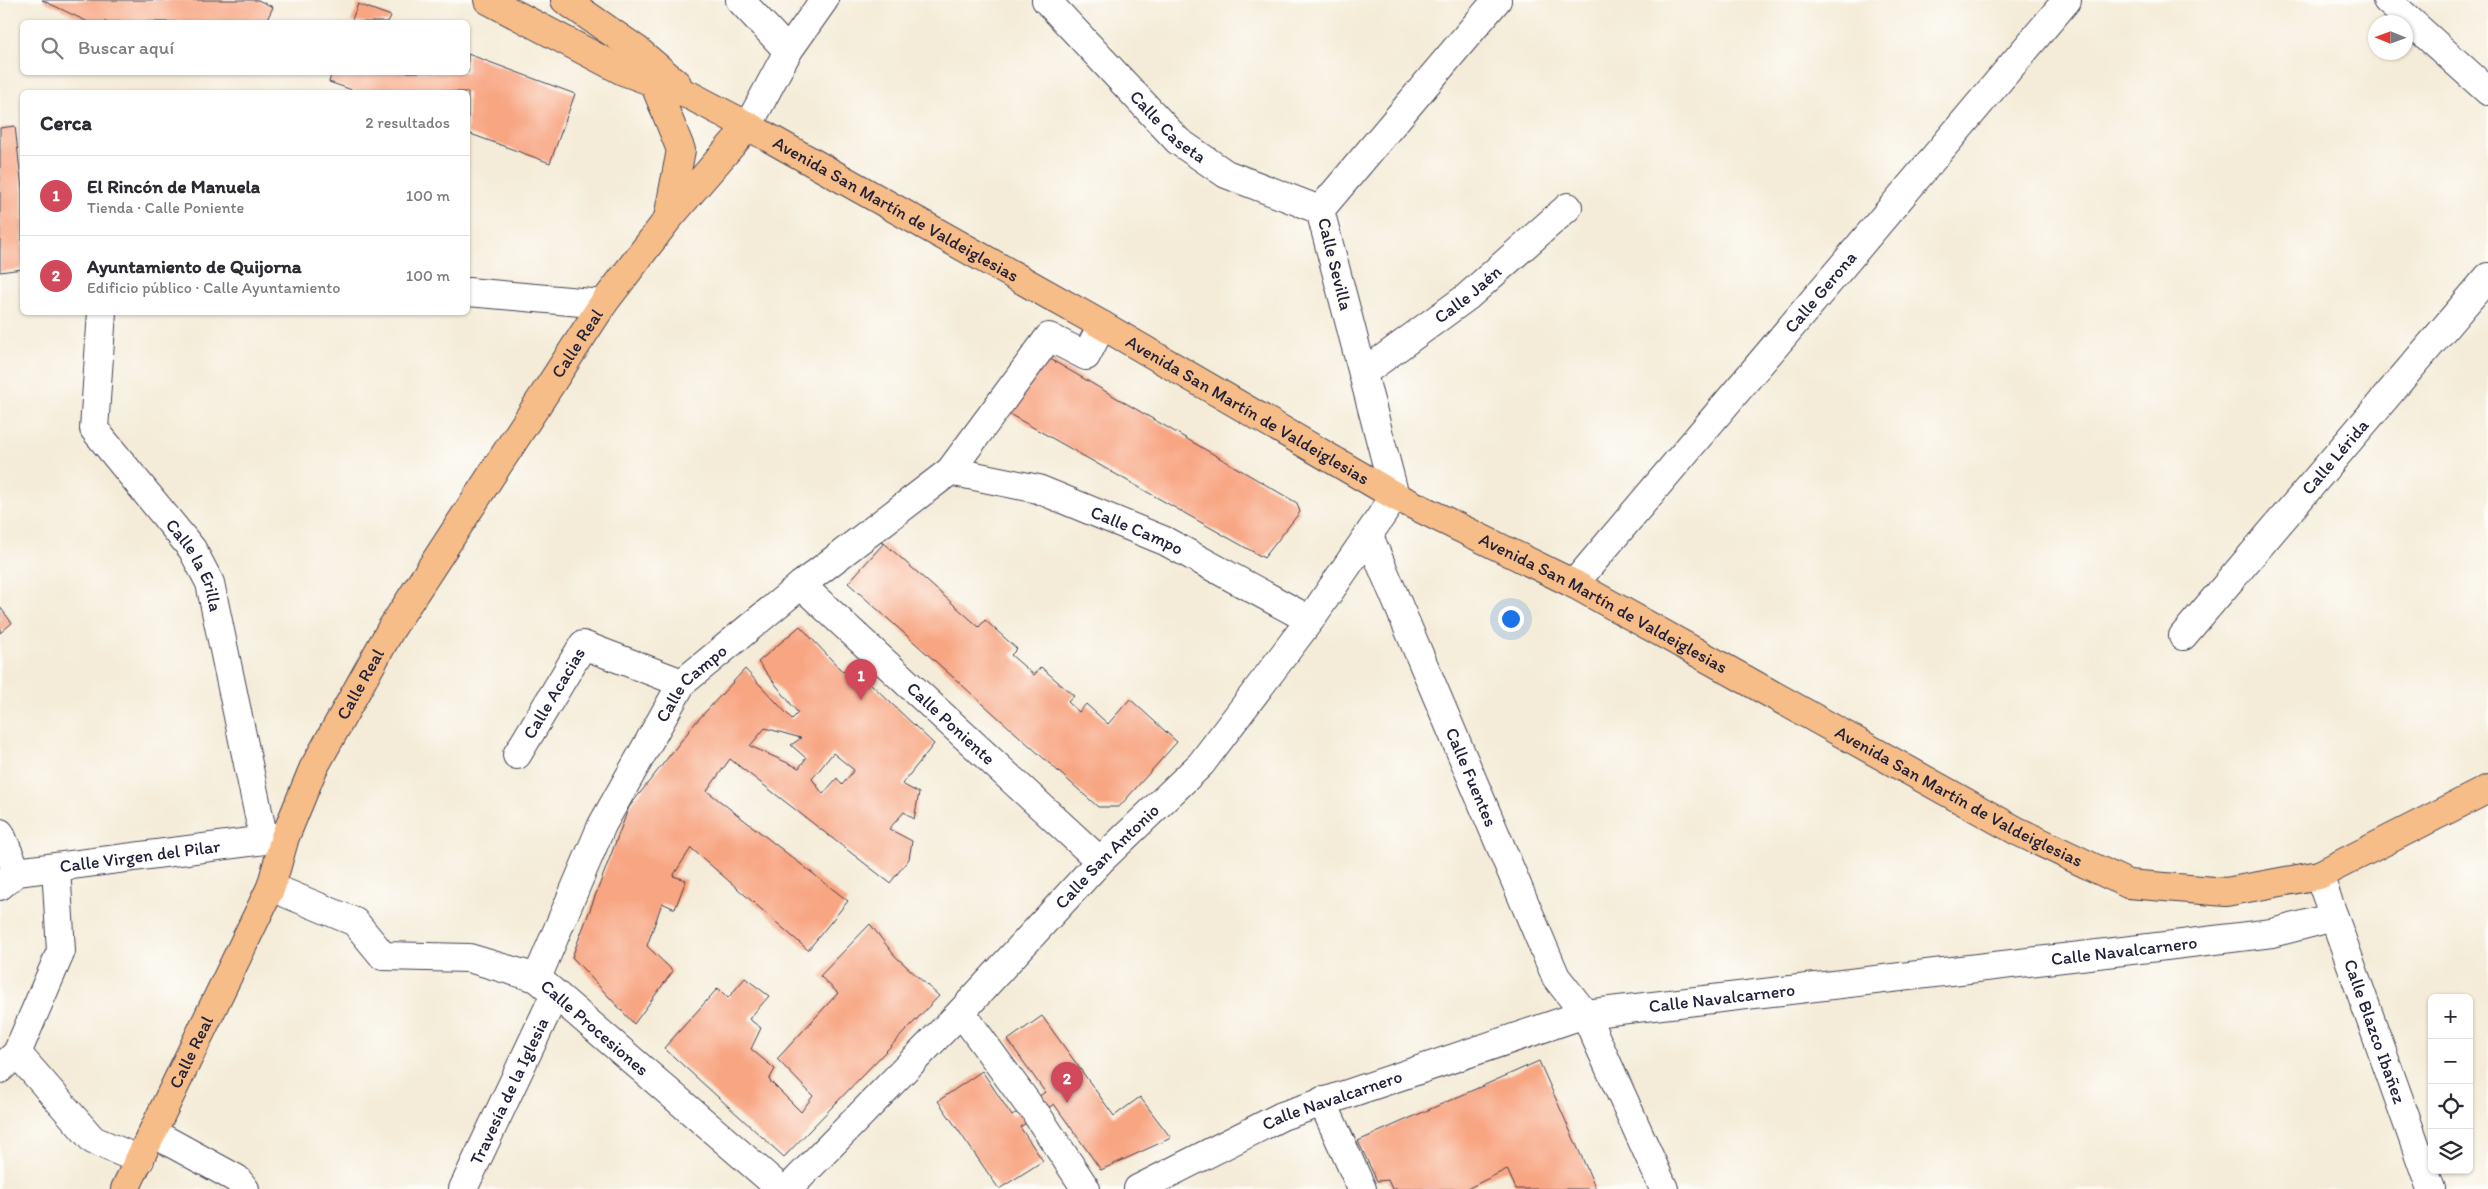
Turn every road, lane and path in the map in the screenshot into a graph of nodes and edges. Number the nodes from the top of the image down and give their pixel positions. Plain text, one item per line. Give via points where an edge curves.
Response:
1 (488, 0) edge
2 (565, 0) edge
3 (740, 0) edge
4 (824, 0) edge
5 (1046, 0) edge
6 (1497, 0) edge
7 (2067, 0) edge
8 (2387, 0) edge
9 (788, 52) junction
10 (654, 82) junction
11 (2488, 92) edge
12 (691, 96) junction
13 (748, 126) junction
14 (1568, 207) dead end
15 (1320, 210) junction
16 (668, 219) junction
17 (2488, 277) edge
18 (470, 292) edge
19 (603, 304) junction
20 (102, 315) edge
21 (1102, 325) junction
22 (1363, 374) junction
23 (950, 471) junction
24 (1395, 496) junction
25 (1369, 536) junction
26 (1574, 584) junction
27 (801, 585) junction
28 (1310, 620) junction
29 (2183, 636) dead end
30 (682, 683) junction
31 (518, 755) dead end
32 (2488, 789) edge
33 (0, 833) edge
34 (274, 839) junction
35 (1100, 861) junction
36 (56, 868) junction
37 (2319, 875) junction
38 (8, 879) edge
39 (271, 887) junction
40 (2334, 917) junction
41 (546, 986) junction
42 (961, 1012) junction
43 (1585, 1014) junction
44 (9, 1061) edge
45 (1322, 1101) junction
46 (153, 1133) junction
47 (140, 1160) junction
48 (125, 1189) edge
49 (245, 1189) edge
50 (463, 1189) edge
51 (752, 1189) edge
52 (764, 1189) edge
53 (781, 1189) edge
54 (788, 1189) edge
55 (1086, 1189) edge
56 (1138, 1189) edge
57 (1362, 1189) edge
58 (1664, 1189) edge
59 (2431, 1189) edge

1 - 10 main road via 623,71
2 - 12 main road via 636,49
3 - 9 street
4 - 9 street, Calle Real
5 - 15 street, Calle Caseta via 1178,141 1226,174
6 - 15 street, Calle Sevilla
7 - 26 street, Calle Gerona
8 - 11 street
9 - 13 street, Calle Real
10 - 12 main road
10 - 16 main road, Calle Real via 681,150
12 - 13 main road, Avenida San Martín de Valdeiglesias
13 - 16 main road, Calle Real
13 - 21 main road, Avenida San Martín de Valdeiglesias
14 - 22 street, Calle Jaén via 1467,297
15 - 22 street, Calle Sevilla
16 - 19 main road, Calle Real
17 - 29 street, Calle Lérida
18 - 19 street
19 - 34 main road, Calle Real via 391,629
20 - 34 street, Calle la Erilla via 94,429 192,549 210,583
21 - 23 street, Calle Campo via 1086,356 1049,337
21 - 24 main road, Avenida San Martín de Valdeiglesias
22 - 24 street, Calle Sevilla
23 - 27 street, Calle Campo
23 - 28 street, Calle Campo via 1038,489 1165,541
24 - 25 street, Calle San Antonio
24 - 26 main road, Avenida San Martín de Valdeiglesias
25 - 28 street, Calle San Antonio
25 - 43 street, Calle Fuentes via 1556,977
26 - 37 main road, Avenida San Martín de Valdeiglesias via 2017,831 2128,884 2226,892
27 - 30 street, Calle Campo
27 - 35 street, Calle Poniente
28 - 35 street, Calle San Antonio via 1200,764
30 - 31 street, Calle Acacias via 583,646
30 - 41 street, Calle Campo via 602,825
32 - 37 main road, Avenida San Martín de Valdeiglesias
33 - 38 street
34 - 36 street, Calle Virgen del Pilar
34 - 39 main road, Calle Real
35 - 42 street, Calle San Antonio
36 - 38 street, Calle Virgen del Pilar
36 - 44 street via 61,950
37 - 40 street, Calle Blazco Ibañez
39 - 41 street, Calle Procesiones via 355,922 384,956 469,958
39 - 46 main road, Calle Real
40 - 43 street, Calle Navalcarnero via 2272,932 2184,944
40 - 59 street, Calle Blazco Ibañez
41 - 50 street, Travesía de la Iglesia
41 - 53 street, Calle Procesiones
42 - 54 street, Calle San Antonio
42 - 55 street
43 - 45 street, Calle Navalcarnero
43 - 58 street, Calle Fuentes
44 - 47 street via 93,1140
45 - 56 street, Calle Navalcarnero via 1282,1116
45 - 57 street
46 - 47 main road, Calle Real
46 - 49 street via 237,1179
47 - 48 main road, Calle Real
51 - 52 street

